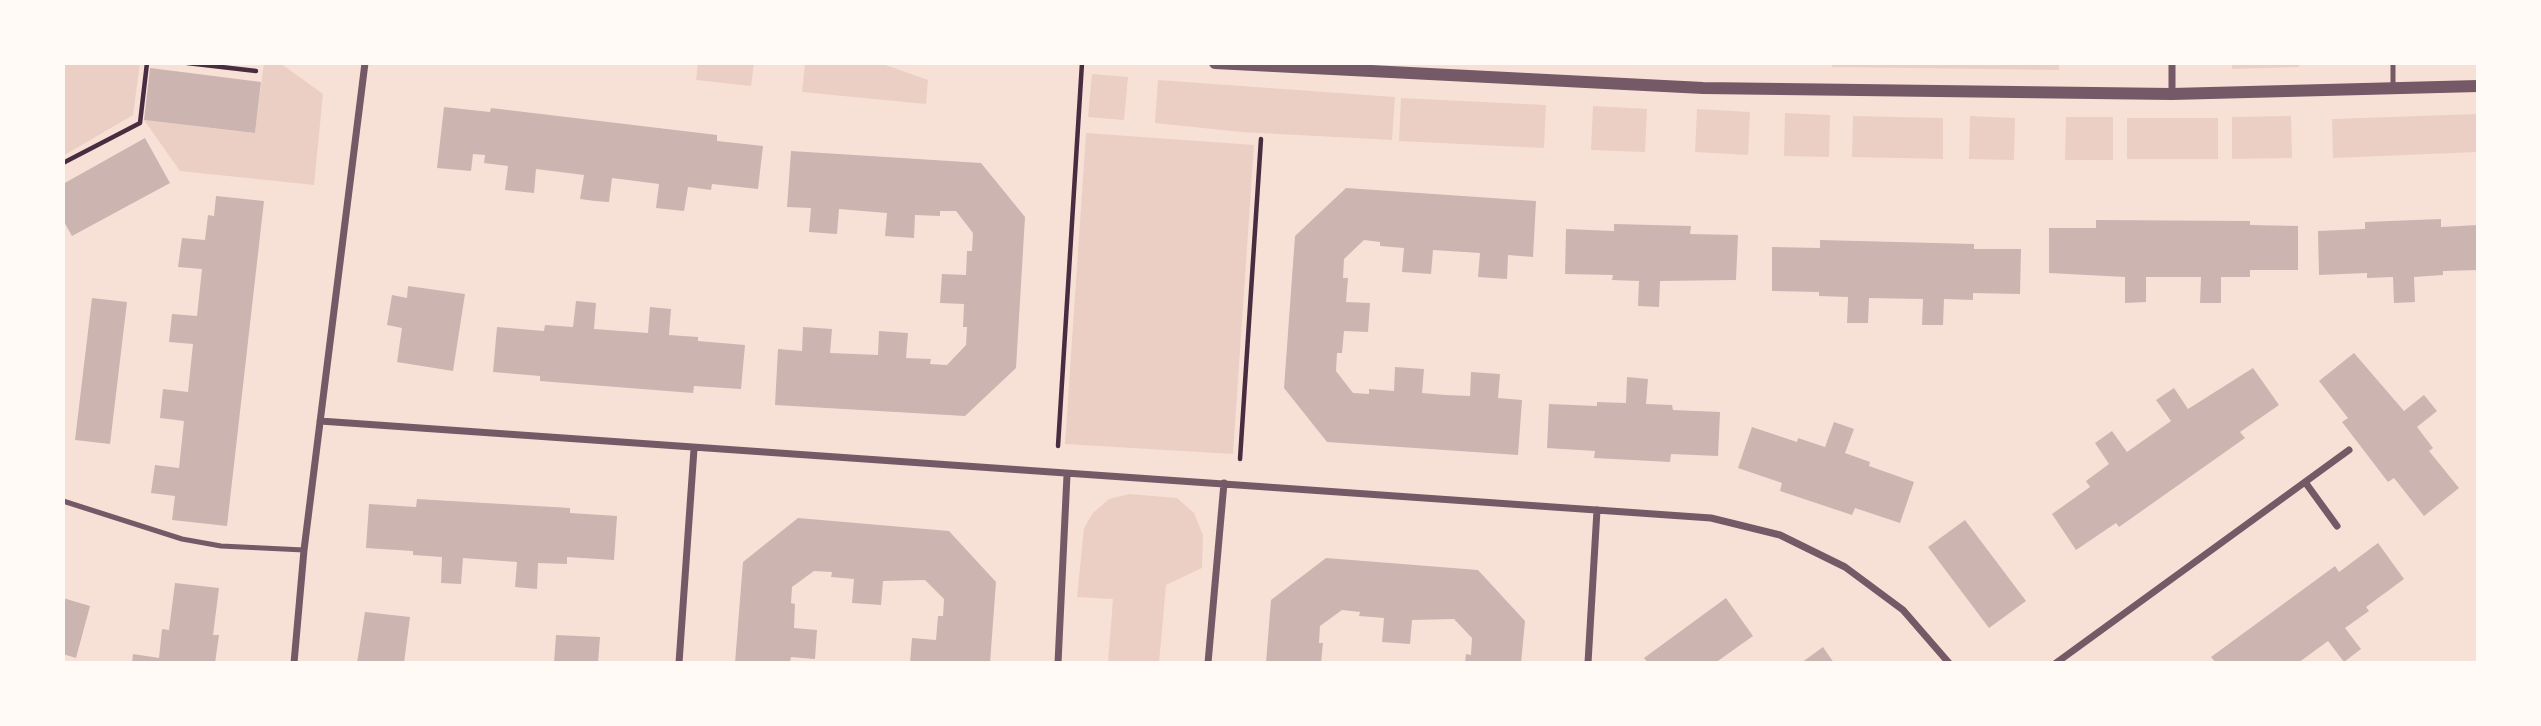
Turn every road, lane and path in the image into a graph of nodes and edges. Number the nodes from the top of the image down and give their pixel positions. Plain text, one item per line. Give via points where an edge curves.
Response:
1 (147, 63) edge
2 (187, 63) edge
3 (365, 63) edge
4 (1082, 63) edge
5 (1215, 63) edge
6 (2172, 63) edge
7 (2393, 63) edge
8 (257, 71) dead end
9 (2478, 86) edge
10 (2393, 89) junction
11 (2172, 94) junction
12 (1261, 139) dead end
13 (63, 163) edge
14 (320, 421) junction
15 (694, 449) junction
16 (2349, 450) dead end
17 (1055, 474) junction
18 (1068, 475) junction
19 (2305, 482) junction
20 (1224, 484) junction
21 (1238, 484) junction
22 (63, 501) edge
23 (1597, 510) junction
24 (2337, 526) dead end
25 (304, 550) junction
26 (294, 663) edge
27 (679, 663) edge
28 (1058, 663) edge
29 (1208, 663) edge
30 (1588, 663) edge
31 (1949, 663) edge
32 (2056, 663) edge

1 - 13 path via 140,123
2 - 8 path
3 - 14 street
4 - 17 path
5 - 11 street via 1703,88
6 - 11 street
7 - 10 lane
9 - 10 street
10 - 11 street
12 - 21 path
14 - 15 street
14 - 25 street
15 - 17 street
15 - 27 street
16 - 19 street
17 - 18 street
18 - 20 street
18 - 28 street
19 - 24 street
19 - 32 street
20 - 21 street
20 - 29 street
21 - 23 street
22 - 25 lane via 182,539
23 - 30 street
23 - 31 street via 1675,513 1780,534 1845,567 1903,610
25 - 26 street

